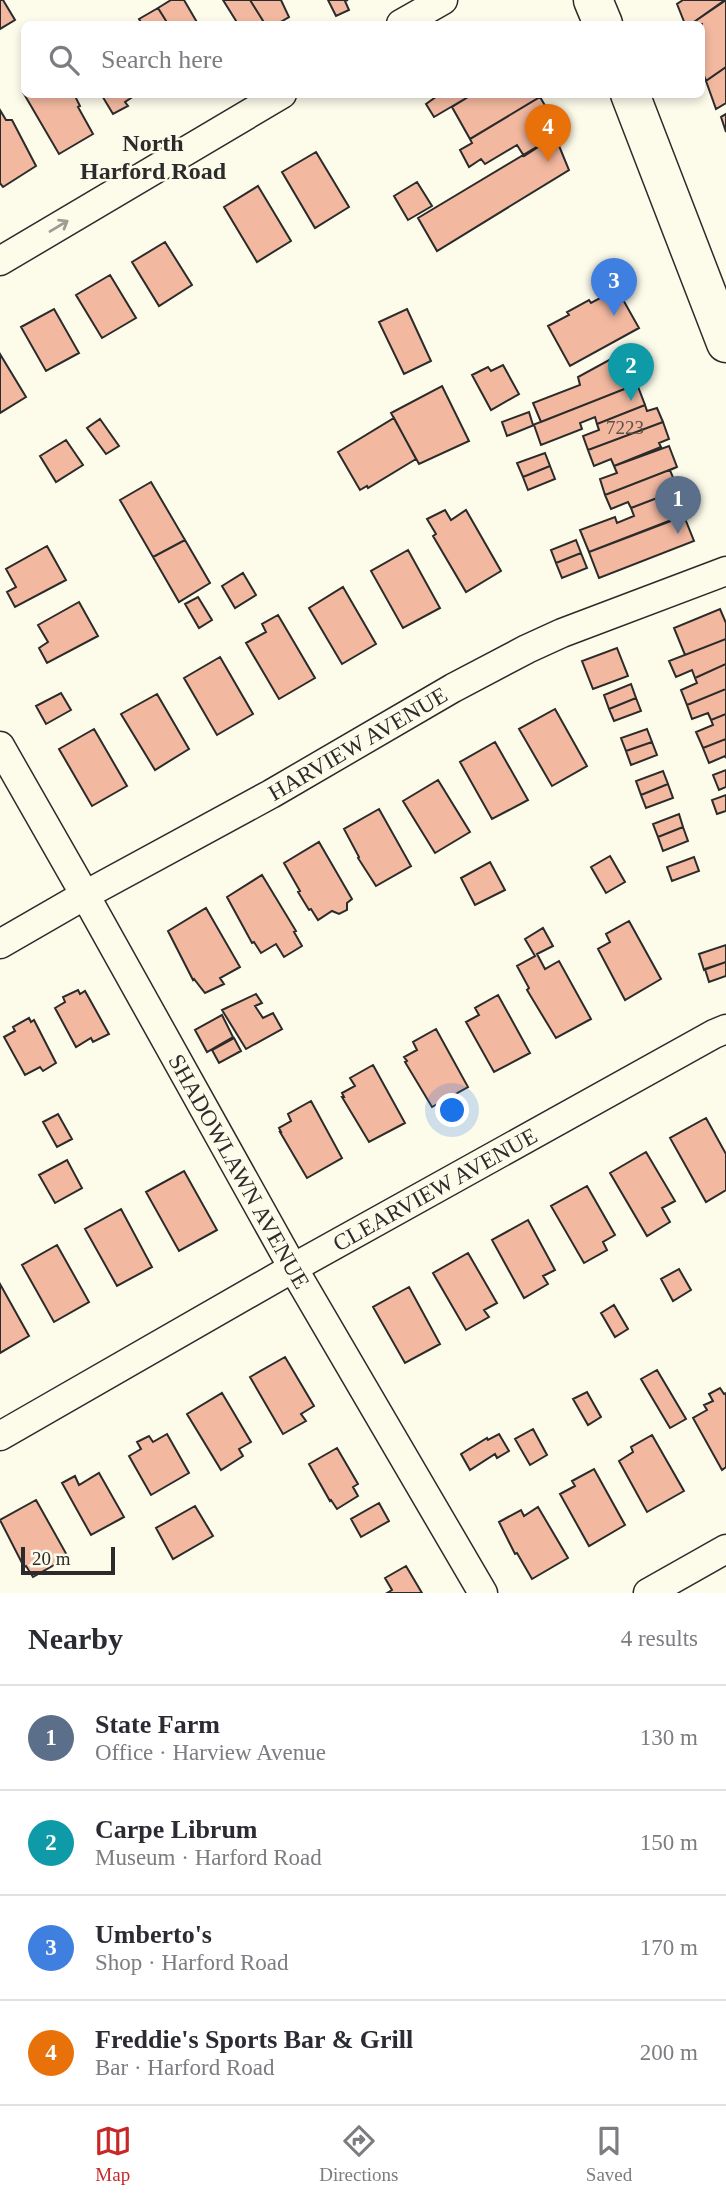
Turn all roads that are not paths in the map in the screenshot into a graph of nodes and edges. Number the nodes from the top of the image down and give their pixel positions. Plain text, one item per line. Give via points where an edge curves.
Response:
1 (443, 0) edge
2 (593, 0) edge
3 (406, 21) edge
4 (602, 21) edge
5 (275, 98) edge
6 (632, 98) edge
7 (0, 261) edge
8 (726, 343) edge
9 (726, 571) edge
10 (0, 746) edge
11 (85, 895) junction
12 (0, 944) edge
13 (726, 1029) edge
14 (293, 1268) junction
15 (0, 1436) edge
16 (726, 1549) edge
17 (483, 1593) edge
18 (648, 1593) edge

1 - 3 street
2 - 4 main road
7 -> 5 street
6 - 8 main road
9 - 11 street, HARVIEW AVENUE via 527,649
10 - 11 street, SHADOWLAWN AVENUE
11 - 12 street, HARVIEW AVENUE
11 - 14 street, SHADOWLAWN AVENUE
13 - 14 street, CLEARVIEW AVENUE
14 - 15 street, CLEARVIEW AVENUE
14 - 17 street, SHADOWLAWN AVENUE
16 - 18 street

